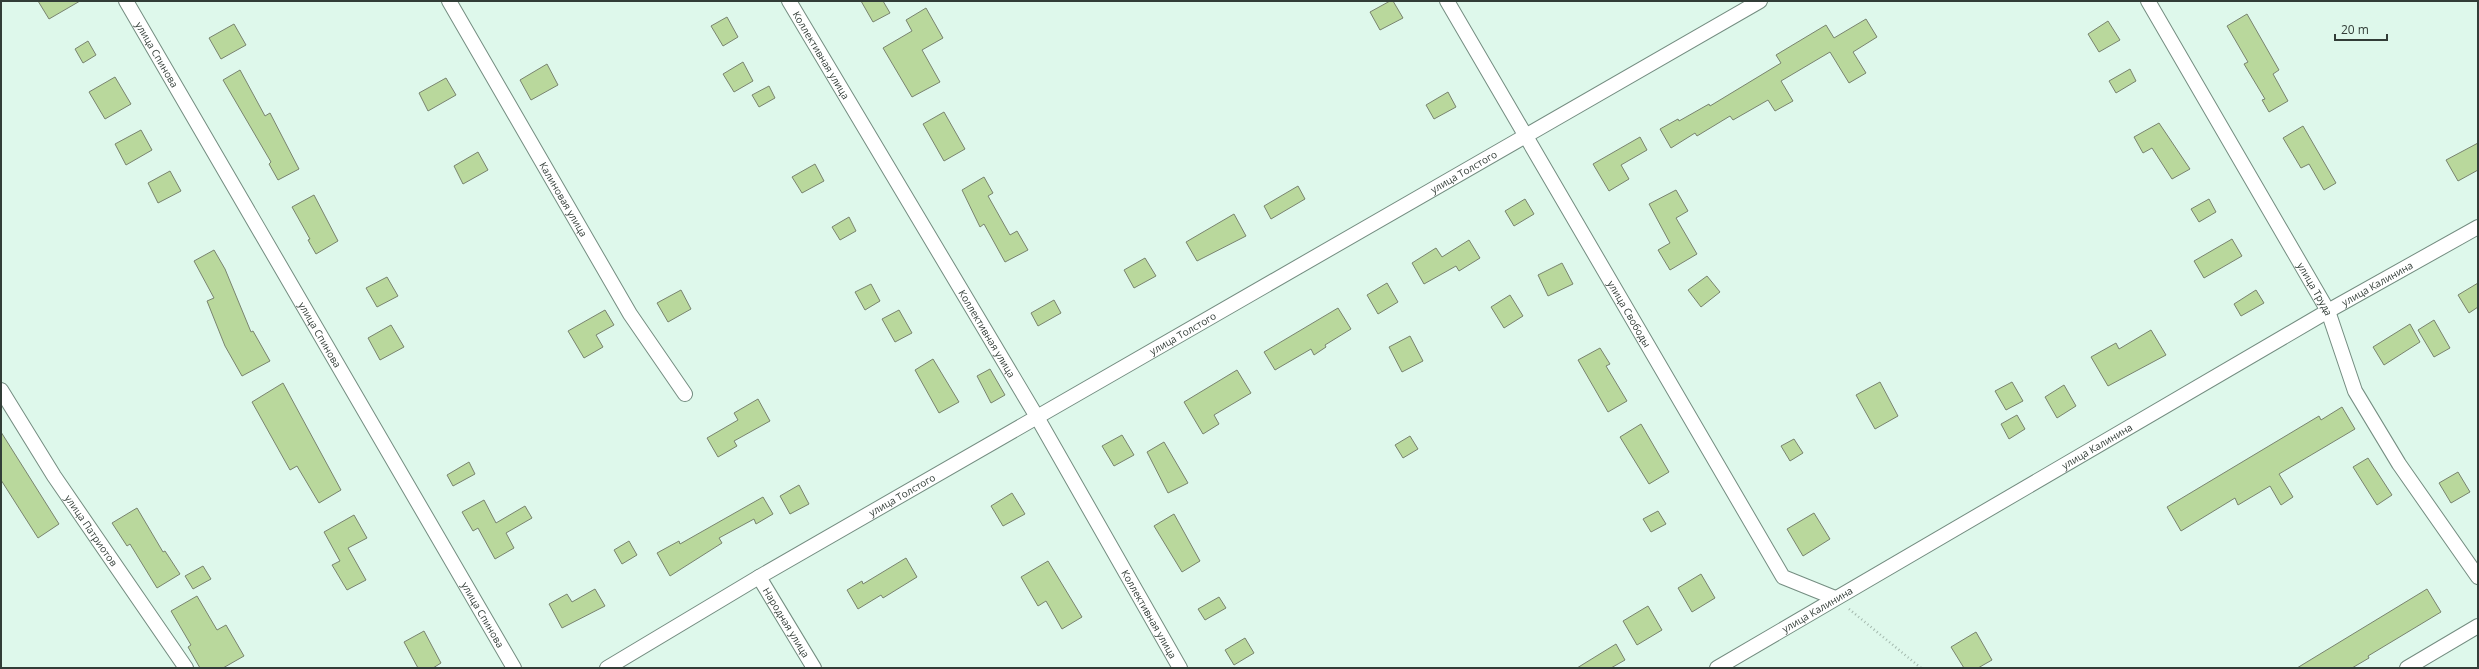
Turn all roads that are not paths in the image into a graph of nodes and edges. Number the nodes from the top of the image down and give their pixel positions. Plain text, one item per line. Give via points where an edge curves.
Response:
1 (126, 1) edge
2 (449, 1) edge
3 (790, 1) edge
4 (1447, 1) edge
5 (1760, 1) edge
6 (2148, 1) edge
7 (1526, 138) junction
8 (2478, 227) edge
9 (2328, 311) junction
10 (1, 390) edge
11 (685, 394) dead end
12 (1036, 417) junction
13 (2478, 577) edge
14 (759, 578) junction
15 (1836, 598) junction
16 (2478, 626) edge
17 (186, 668) edge
18 (514, 668) edge
19 (607, 668) edge
20 (814, 668) edge
21 (1180, 668) edge
22 (1717, 668) edge
23 (2407, 668) edge

1 - 18 street, улица Спинова
2 - 11 street, Калиновая улица via 630,314
3 - 12 street, Коллективная улица
4 - 7 street, улица Свободы
5 - 7 street, улица Толстого
6 - 9 street, улица Труда
7 - 12 street, улица Толстого
7 - 15 street, улица Свободы via 1783,577
8 - 9 street, улица Калинина
9 - 13 street, улица Труда via 2355,391 2399,464
9 - 15 street, улица Калинина
10 - 17 street, улица Патриотов via 54,476
12 - 14 street, улица Толстого
12 - 21 street, Коллективная улица
14 - 19 street, улица Толстого
14 - 20 street, Народная улица
15 - 22 street, улица Калинина
16 - 23 street

